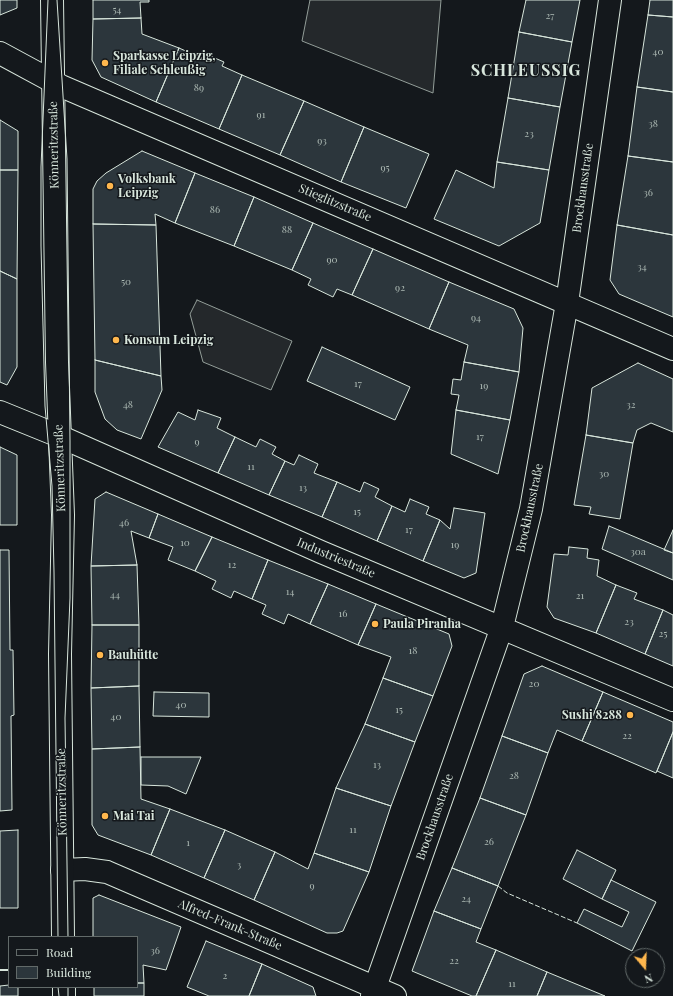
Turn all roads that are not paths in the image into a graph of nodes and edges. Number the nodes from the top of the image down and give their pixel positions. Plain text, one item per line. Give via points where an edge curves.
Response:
1 (52, 0) edge
2 (610, 0) edge
3 (0, 54) edge
4 (53, 82) junction
5 (567, 303) junction
6 (673, 349) edge
7 (0, 412) edge
8 (59, 436) junction
9 (502, 627) junction
10 (673, 700) edge
11 (62, 870) junction
12 (63, 936) edge
13 (374, 992) edge
14 (395, 996) edge

1 - 4 street, Könneritzstraße
2 - 5 street, Brockhausstraße
3 - 4 street, Stieglitzstraße
4 - 5 street, Stieglitzstraße
4 - 8 street, Könneritzstraße
5 - 6 street, Stieglitzstraße
5 - 9 street, Brockhausstraße via 532,509
7 - 8 street, Industriestraße
8 - 9 street, Industriestraße via 299,543
8 - 11 street, Könneritzstraße via 63,515 60,654
9 - 10 street, Industriestraße
9 - 13 street, Brockhausstraße
11 - 12 street, Könneritzstraße
11 - 13 street, Alfred-Frank-Straße via 85,869 106,872
13 - 14 street, Alfred-Frank-Straße

